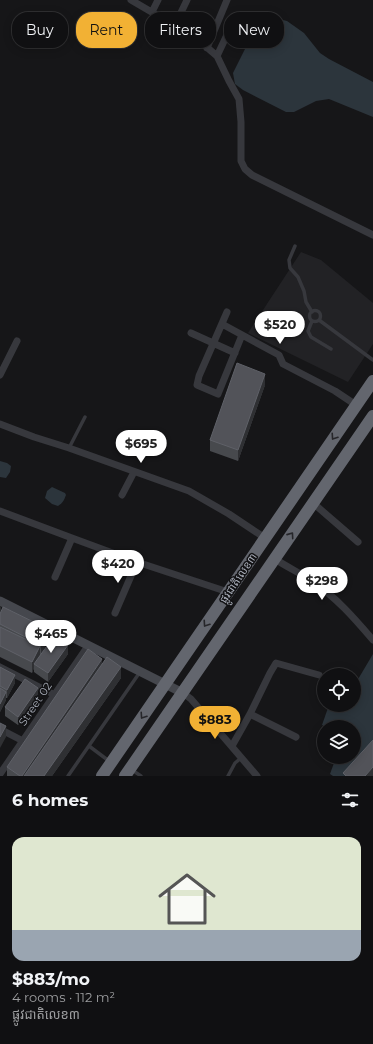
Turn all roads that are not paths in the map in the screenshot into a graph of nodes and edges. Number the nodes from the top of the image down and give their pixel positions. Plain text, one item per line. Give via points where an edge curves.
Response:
1 (133, 0) edge
2 (158, 0) edge
3 (187, 0) edge
4 (227, 0) edge
5 (152, 12) joint
6 (181, 12) edge
7 (216, 26) edge
8 (224, 41) edge
9 (207, 48) edge
10 (217, 56) junction
11 (373, 235) edge
12 (295, 246) dead end
13 (228, 312) dead end
14 (312, 312) junction
15 (319, 320) junction
16 (312, 321) junction
17 (222, 324) junction
18 (191, 333) dead end
19 (242, 335) junction
20 (17, 342) dead end
21 (214, 344) junction
22 (331, 349) dead end
23 (235, 353) junction
24 (373, 360) edge
25 (0, 374) edge
26 (373, 381) edge
27 (356, 405) junction
28 (373, 416) edge
29 (85, 417) dead end
30 (0, 424) edge
31 (69, 448) junction
32 (134, 472) junction
33 (122, 495) dead end
34 (313, 503) junction
35 (0, 511) edge
36 (72, 538) junction
37 (265, 538) junction
38 (358, 542) dead end
39 (275, 559) junction
40 (137, 562) junction
41 (55, 577) dead end
42 (228, 592) junction
43 (0, 601) edge
44 (115, 612) dead end
45 (373, 640) edge
46 (88, 646) junction
47 (0, 667) edge
48 (141, 672) junction
49 (317, 674) edge
50 (165, 684) junction
51 (183, 693) junction
52 (55, 695) junction
53 (250, 714) junction
54 (0, 729) edge
55 (296, 737) dead end
56 (23, 741) junction
57 (89, 746) junction
58 (232, 746) junction
59 (241, 758) junction
60 (112, 762) junction
61 (128, 772) edge
62 (0, 774) edge
63 (68, 776) edge
64 (102, 776) edge
65 (141, 776) edge
66 (228, 776) edge
67 (257, 776) edge

1 - 5 street
2 - 5 street
3 - 6 street
4 - 7 street
8 - 10 street
9 - 10 street
10 - 11 street via 239,99 242,122 241,161 245,169 252,175
12 - 14 lane via 289,260 290,268 298,277
13 - 17 street
14 - 15 lane via 319,313
14 - 16 lane via 309,316
15 - 16 lane
15 - 24 lane
16 - 22 lane via 308,331 311,337
17 - 19 street
17 - 21 street
18 - 21 street
19 - 23 street
19 - 27 street via 279,355 283,364
20 - 25 street
21 - 23 street
21 - 23 street via 197,385 218,394
26 - 27 highway, ផ្លូវជាតិលេខ៣
27 -> 37 highway, ផ្លូវជាតិលេខ៣
28 - 34 highway, ផ្លូវជាតិលេខ៣
29 - 31 lane
30 - 31 street
31 - 32 street
32 - 33 street
32 - 37 street via 189,491
34 - 38 street
39 -> 34 highway, ផ្លូវជាតិលេខ៣
35 - 36 street
36 - 40 street
36 - 41 street
37 - 42 highway, ផ្លូវជាតិលេខ៣
39 - 45 street via 332,597
39 - 51 highway, ផ្លូវជាតិលេខ៣
40 - 42 street
40 - 44 street
42 -> 50 highway, ផ្លូវជាតិលេខ៣
43 - 46 street
46 - 48 street
46 - 52 street, Street 02
47 - 52 street
48 - 50 street
48 - 57 lane
49 - 53 street via 276,663
50 - 51 street
50 -> 60 highway, ផ្លូវជាតិលេខ៣
51 - 58 street via 191,698
51 - 61 highway, ផ្លូវជាតិលេខ៣
52 - 56 street, Street 02
53 - 55 street
53 - 58 street
54 - 56 street
56 - 62 street, Street 02
57 - 60 lane
57 - 63 lane
58 - 59 street
59 - 66 lane
59 - 67 street
60 - 64 highway, ផ្លូវជាតិលេខ៣
61 - 65 lane

